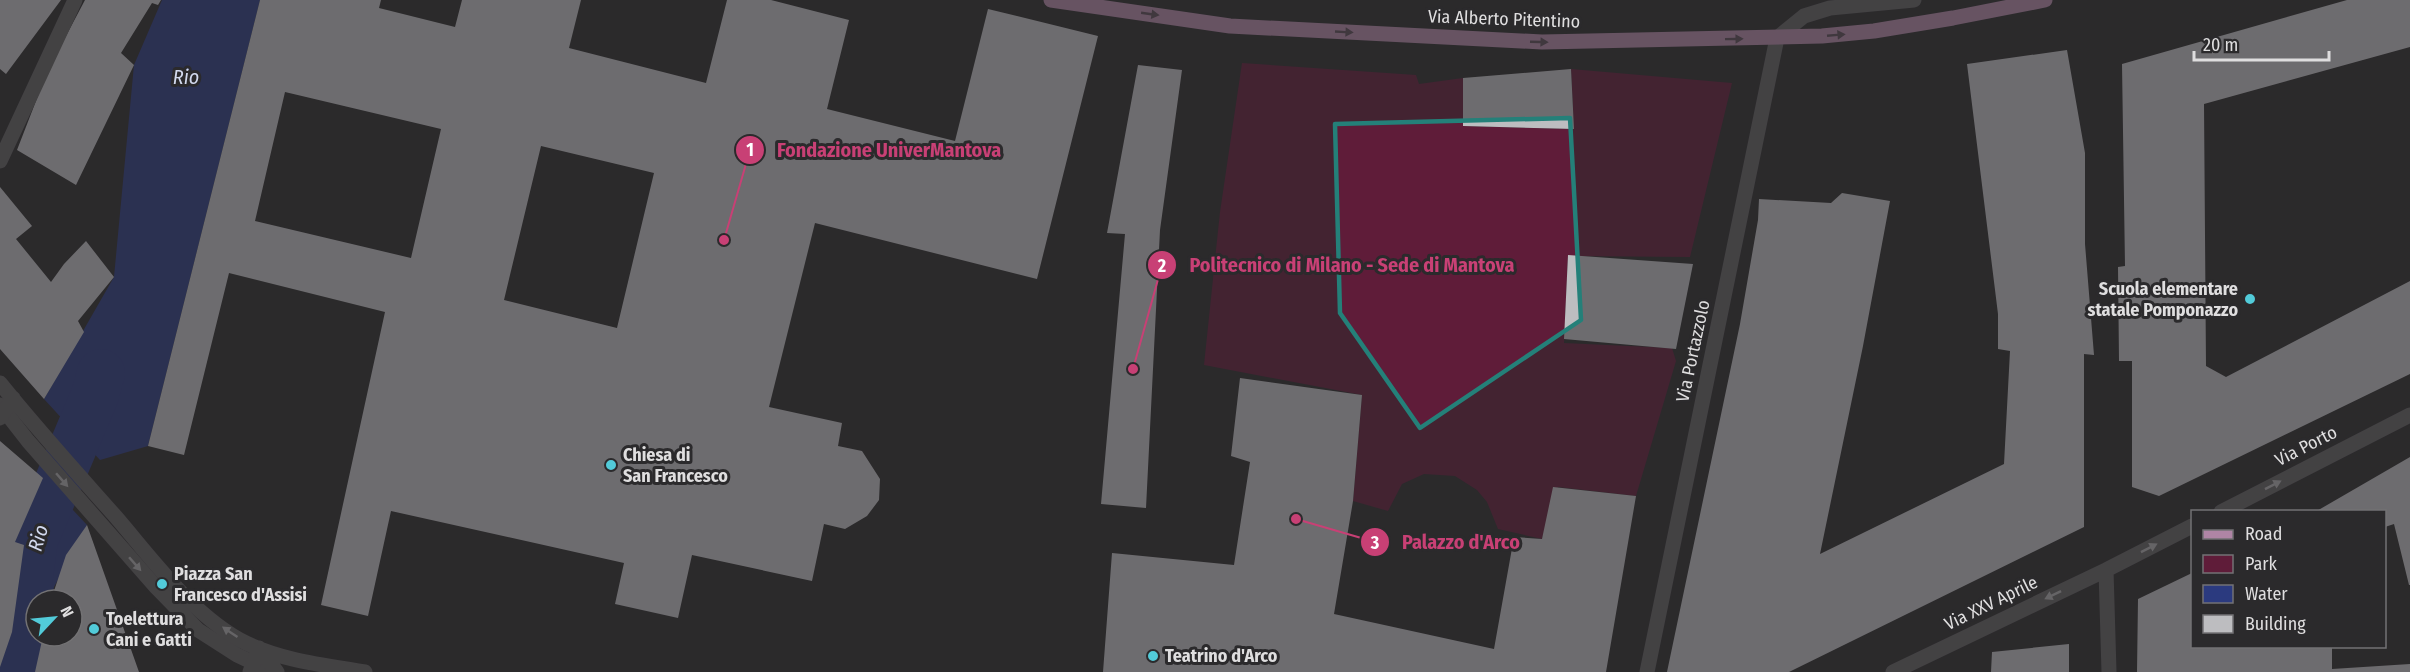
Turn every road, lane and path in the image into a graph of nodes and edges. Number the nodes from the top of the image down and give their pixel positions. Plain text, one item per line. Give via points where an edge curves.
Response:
1 (75, 0) edge
2 (1051, 0) edge
3 (1914, 0) edge
4 (2045, 0) edge
5 (1777, 38) junction
6 (0, 161) edge
7 (0, 383) edge
8 (4, 408) edge
9 (2410, 415) edge
10 (2225, 510) edge
11 (103, 514) junction
12 (2191, 527) edge
13 (2106, 570) junction
14 (259, 648) junction
15 (252, 668) edge
16 (275, 672) edge
17 (365, 672) edge
18 (1647, 672) edge
19 (1893, 672) edge
20 (2109, 672) edge

1 - 6 street
2 -> 5 main road, Via Alberto Pitentino via 1230,26 1519,41
3 - 5 street via 1830,8 1804,16
5 -> 4 main road, Via Alberto Pitentino via 1874,31
5 - 18 street, Via Portazzolo
7 - 8 street
8 - 11 street
10 -> 9 street, Via Porto
14 -> 11 street via 208,618
11 -> 15 street via 156,587 198,630
13 -> 12 street
13 -> 19 street, Via XXV Aprile
13 - 20 street
14 - 15 street
14 - 16 street
14 - 17 street via 285,658
15 - 16 street

